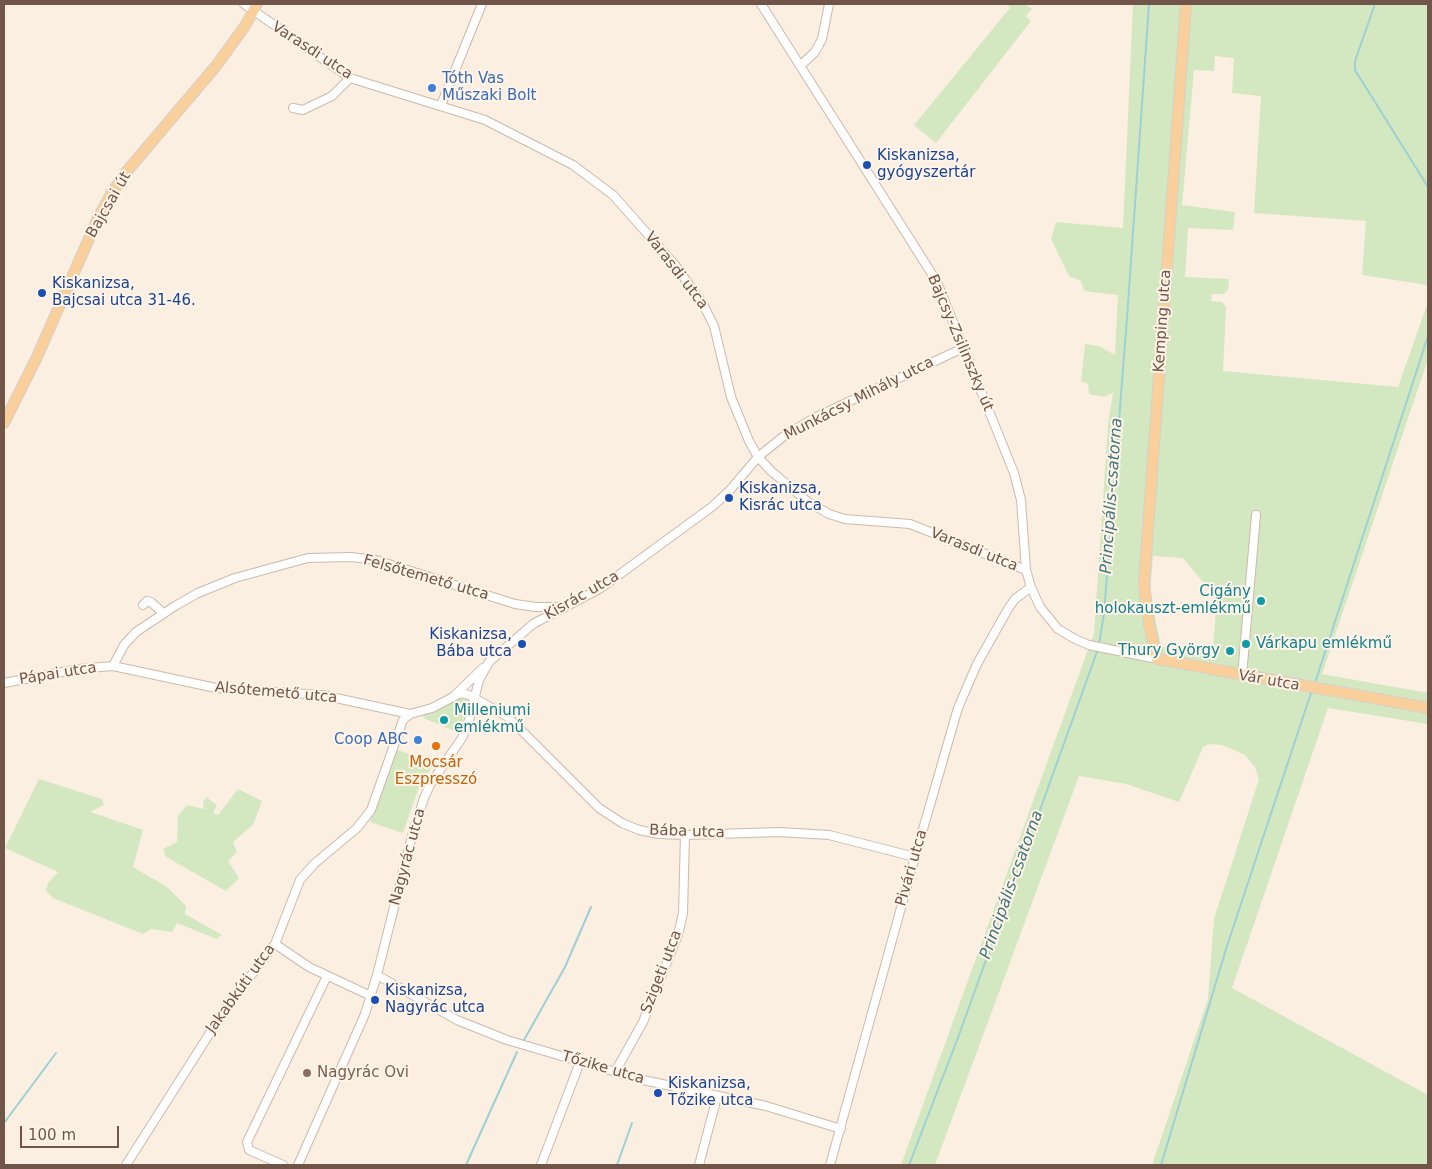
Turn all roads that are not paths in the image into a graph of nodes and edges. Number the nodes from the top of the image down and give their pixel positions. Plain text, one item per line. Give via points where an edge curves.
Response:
1 (244, 4) edge
2 (482, 4) edge
3 (761, 4) edge
4 (829, 4) edge
5 (1186, 4) edge
6 (255, 8) edge
7 (800, 66) junction
8 (350, 78) junction
9 (441, 105) junction
10 (293, 108) dead end
11 (963, 348) junction
12 (4, 423) edge
13 (758, 456) junction
14 (1256, 515) dead end
15 (1026, 570) junction
16 (1030, 587) junction
17 (143, 605) dead end
18 (563, 607) junction
19 (163, 613) junction
20 (1111, 650) joint
21 (1157, 659) junction
22 (489, 662) junction
23 (112, 666) junction
24 (1242, 676) junction
25 (4, 683) edge
26 (455, 696) junction
27 (476, 698) junction
28 (1428, 708) edge
29 (410, 714) junction
30 (685, 835) junction
31 (915, 857) junction
32 (275, 944) junction
33 (327, 976) junction
34 (377, 976) junction
35 (371, 996) junction
36 (580, 1062) junction
37 (615, 1072) junction
38 (717, 1097) junction
39 (841, 1129) junction
40 (126, 1165) edge
41 (283, 1165) edge
42 (298, 1165) edge
43 (541, 1165) edge
44 (699, 1165) edge
45 (830, 1165) edge

1 - 6 street, Varasdi utca
2 - 9 street
3 - 7 street, Bajcsy-Zsilinszky út
4 - 7 street via 822,39 815,52
5 - 21 main road, Kemping utca via 1145,560 1144,583
6 - 8 street, Varasdi utca
6 - 12 main road, Bajcsai út via 216,66 127,171 112,194
7 - 11 street, Bajcsy-Zsilinszky út via 937,282
8 - 9 street, Varasdi utca
8 - 10 street via 332,96 304,110
9 - 13 street, Varasdi utca via 485,120 573,165 599,183 628,212 675,265 708,313 736,409
11 - 13 street, Munkácsy Mihály utca via 816,418 777,440
11 - 15 street, Bajcsy-Zsilinszky út via 1018,486
13 - 15 street, Varasdi utca via 794,492 829,514 855,521 910,524
13 - 18 street, Kisrác utca via 712,506 601,588
14 - 24 street
15 - 16 street, Bajcsy-Zsilinszky út
16 - 20 street, Bajcsy-Zsilinszky út via 1052,623 1067,635
16 - 31 street, Pivári utca via 1008,609 970,680 949,738
17 - 19 street via 150,602
18 - 19 street, Felsőtemető utca via 516,604 376,560 338,556 308,558 244,575 198,593
18 - 22 street, Kisrác utca via 533,624
19 - 23 street, Felsőtemető utca via 130,638
20 - 21 street, Vár utca
21 - 24 main road, Vár utca
22 - 26 street
22 - 27 street, Kisrác utca via 479,680
23 - 25 street, Pápai utca
23 - 29 street, Alsótemető utca via 216,688 322,695
24 - 28 main road, Vár utca
26 - 27 street via 466,694
26 - 29 street via 432,708
27 - 30 street, Bába utca via 512,721 606,814 640,830
27 - 34 street, Nagyrác utca via 462,738 424,798
29 - 32 street, Jakabkúti utca via 400,724 371,810 357,828 300,880
30 - 31 street, Bába utca via 778,832 829,835
30 - 37 street, Szigeti utca via 683,913 676,944 640,1027
31 - 39 street, Pivári utca
32 - 33 street
32 - 40 street, Jakabkúti utca via 224,1011
33 - 35 street
33 - 41 street via 247,1142 249,1150
34 - 35 street, Nagyrác utca
34 - 36 street, Tőzike utca via 477,1029
35 - 42 street, Nagyrác utca
36 - 37 street, Tőzike utca
36 - 43 street
37 - 38 street, Tőzike utca
38 - 39 street, Tőzike utca via 766,1106
38 - 44 street
39 - 45 street, Pivári utca

